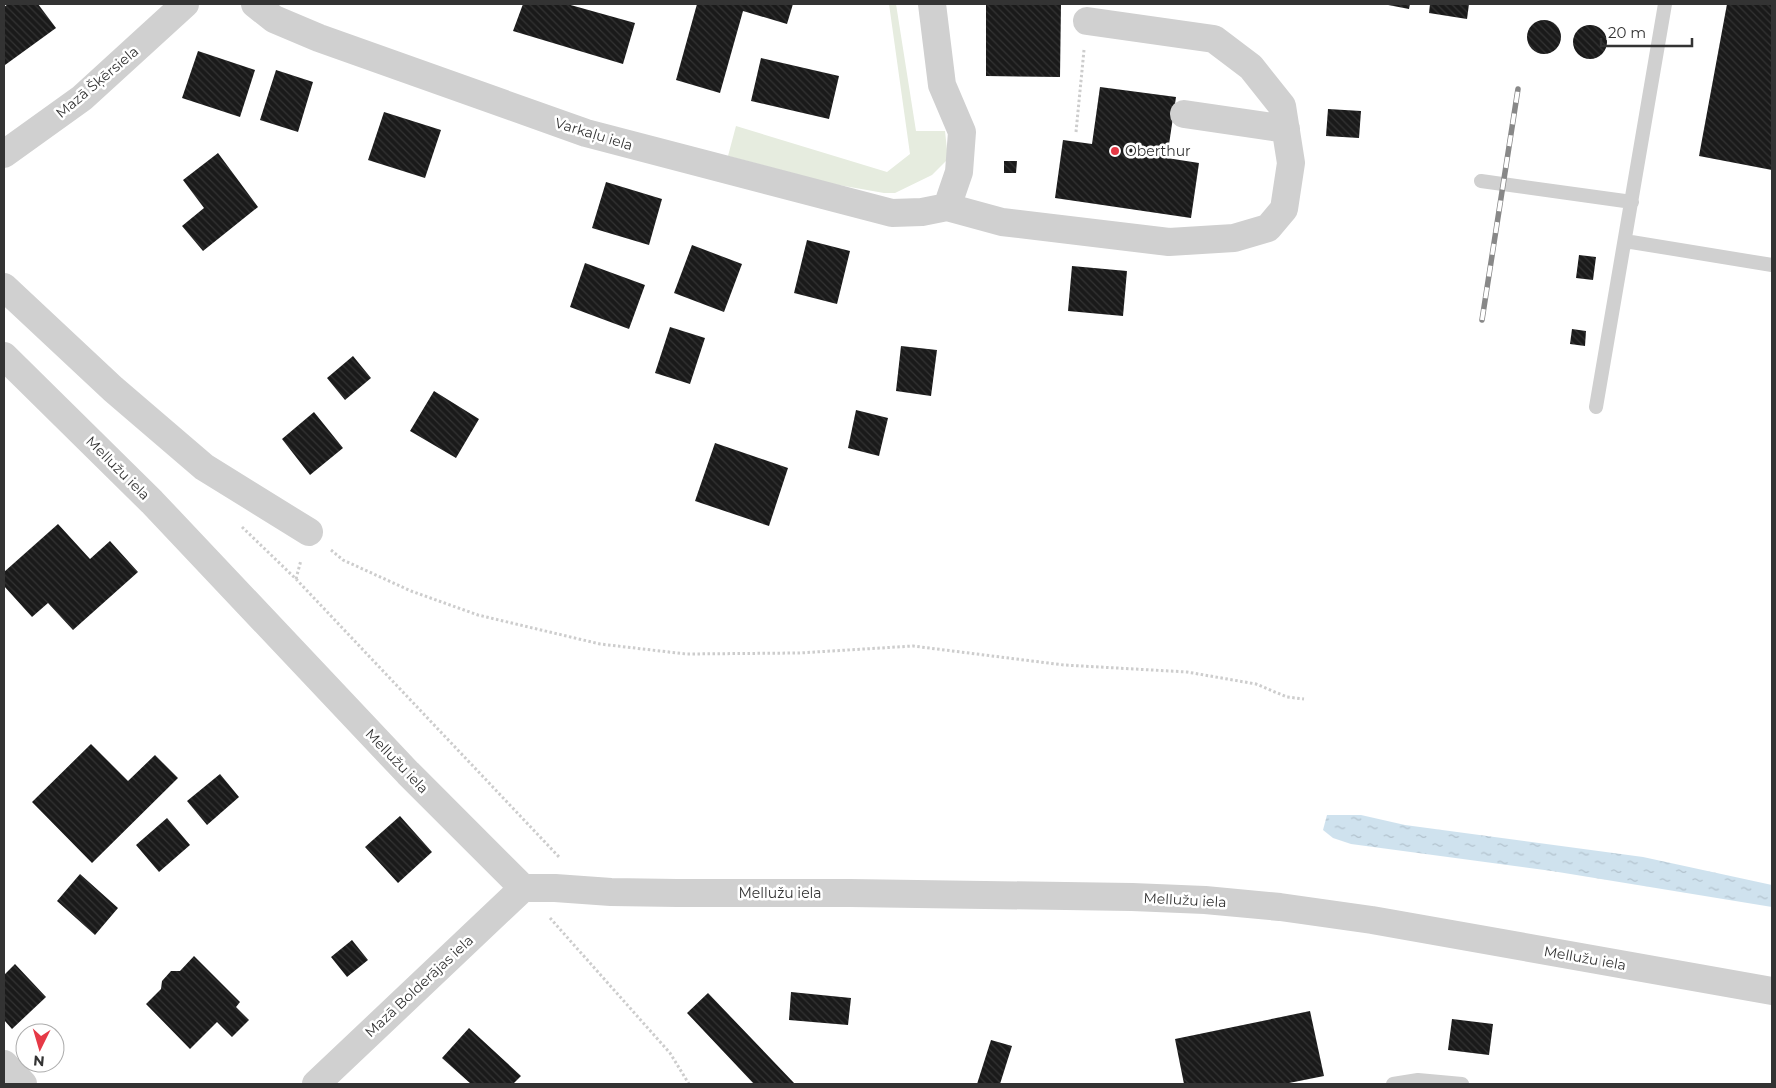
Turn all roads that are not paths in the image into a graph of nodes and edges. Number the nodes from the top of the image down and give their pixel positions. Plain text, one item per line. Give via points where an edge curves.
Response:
1 (185, 4) edge
2 (254, 4) edge
3 (932, 4) edge
4 (1664, 4) edge
5 (1087, 21) road end
6 (1184, 114) dead end
7 (1286, 129) junction
8 (4, 154) edge
9 (1481, 181) dead end
10 (1632, 202) junction
11 (947, 207) junction
12 (1626, 241) junction
13 (1772, 265) edge
14 (4, 287) edge
15 (4, 356) edge
16 (1596, 407) dead end
17 (309, 532) road end
18 (523, 888) junction
19 (1772, 991) edge
20 (4, 1064) edge
21 (24, 1084) edge
22 (316, 1084) edge
23 (1393, 1084) edge
24 (1462, 1084) edge

1 - 8 street, Mazā Šķērsiela via 82,98
2 - 11 street, Varkaļu iela via 274,18 319,38 586,133 892,213
3 - 11 street via 942,85 962,132 959,172
4 - 10 lane
5 - 7 street via 1214,39 1251,67 1282,106
6 - 7 street
7 - 11 street via 1291,164 1284,209 1268,228 1234,238 1169,242 1002,222
9 - 10 lane
10 - 12 lane
12 - 13 lane
12 - 16 lane
14 - 17 street via 112,389 204,467
15 - 18 street, Mellužu iela via 152,502 408,773
18 - 19 street, Mellužu iela via 1205,900 1372,920
18 - 22 street, Mazā Bolderājas iela
20 - 21 street
23 - 24 lane via 1418,1080

